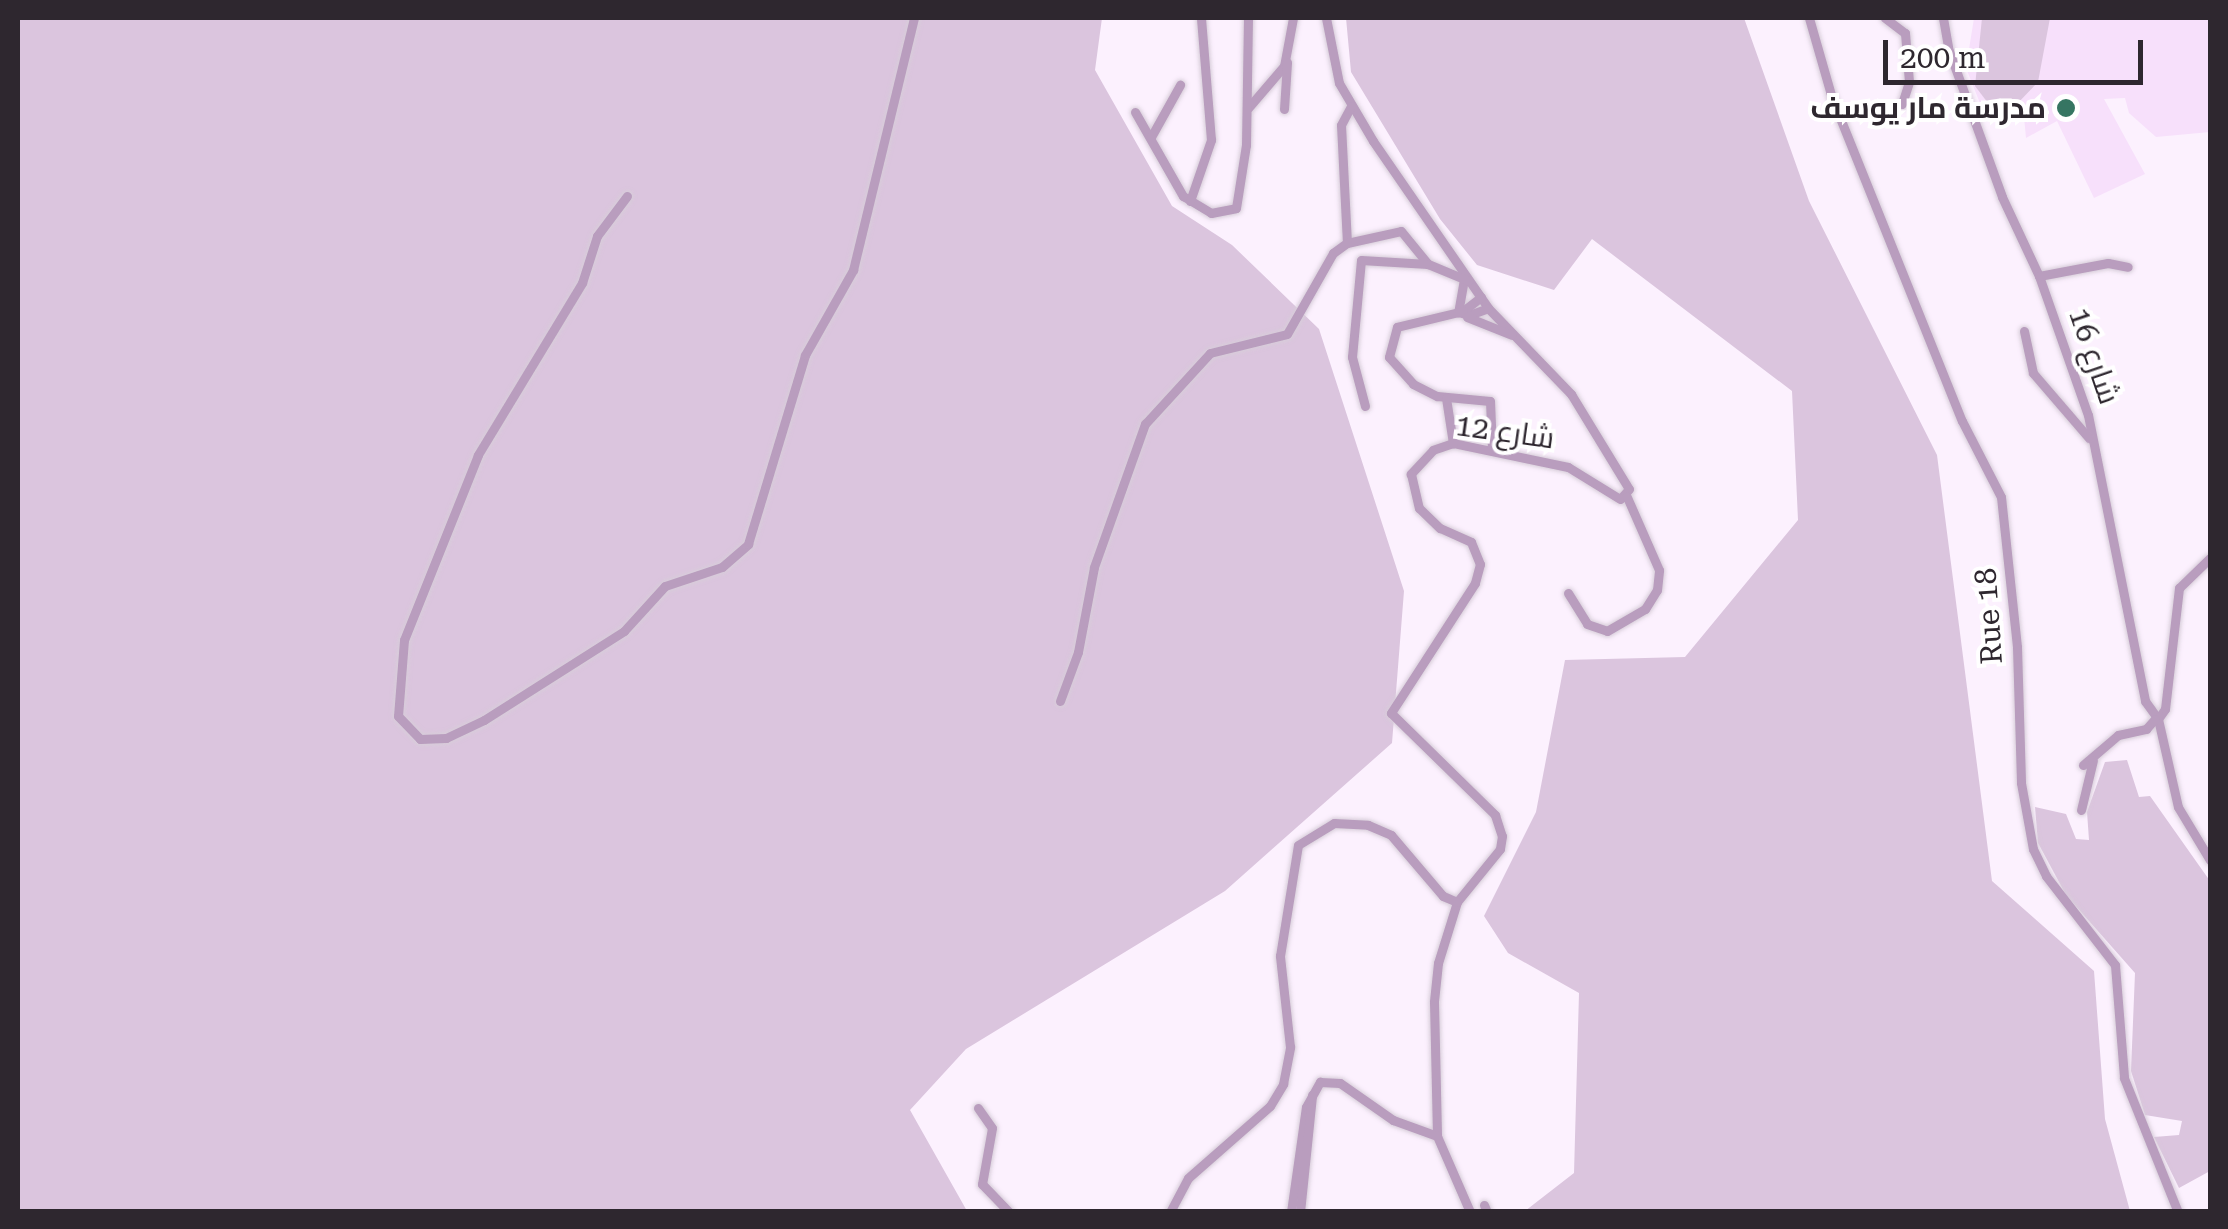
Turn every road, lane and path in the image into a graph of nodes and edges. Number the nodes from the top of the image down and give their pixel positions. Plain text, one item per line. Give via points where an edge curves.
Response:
1 (914, 18) edge
2 (1200, 18) edge
3 (1248, 18) edge
4 (1293, 18) edge
5 (1326, 18) edge
6 (1809, 18) edge
7 (1885, 18) edge
8 (1944, 18) edge
9 (1906, 22) edge
10 (1287, 58) junction
11 (1180, 85) dead end
12 (1902, 104) dead end
13 (1351, 106) junction
14 (1248, 108) junction
15 (1284, 109) dead end
16 (1135, 112) dead end
17 (1151, 136) junction
18 (627, 196) dead end
19 (1190, 202) junction
20 (1347, 243) junction
21 (1428, 264) junction
22 (2128, 266) dead end
23 (2039, 276) junction
24 (1468, 281) junction
25 (1481, 297) junction
26 (1488, 308) junction
27 (1461, 313) junction
28 (2024, 331) dead end
29 (1515, 336) junction
30 (1446, 398) junction
31 (1365, 406) dead end
32 (1453, 443) junction
33 (1492, 449) junction
34 (2097, 454) junction
35 (1627, 497) junction
36 (2210, 558) edge
37 (1568, 593) dead end
38 (1060, 702) dead end
39 (2157, 719) junction
40 (2081, 810) dead end
41 (2210, 860) edge
42 (1457, 902) junction
43 (1312, 1094) junction
44 (978, 1108) dead end
45 (1438, 1136) junction
46 (1009, 1212) edge
47 (1170, 1212) edge
48 (1291, 1212) edge
49 (1300, 1212) edge
50 (1470, 1212) edge
51 (2178, 1212) edge

1 - 18 street via 858,252 806,355 748,544 722,567 664,586 624,631 484,720 446,738 420,739 398,716 404,640 478,455 582,283 597,236
2 - 19 street via 1211,140
3 - 14 street
4 - 10 street
5 - 13 street, شارع 12 via 1333,66
6 - 51 street, Rue 18 via 1832,98 1954,402 2001,496 2017,647 2021,782 2033,849 2115,966 2124,1078
7 - 9 street
8 - 23 street, شارع 16 via 1949,51 2002,197
9 - 12 street via 1909,82
10 - 14 street
10 - 15 street
11 - 17 street
13 - 20 street via 1341,125
13 - 24 street, شارع 12
14 - 19 street via 1236,208 1212,213
16 - 17 street
17 - 19 street
20 - 21 street via 1401,231
20 - 38 street via 1333,253 1287,334 1210,354 1145,424 1094,567 1076,662
21 - 24 street
21 - 31 street via 1360,262 1352,358
22 - 23 street via 2108,262
23 - 34 street, شارع 16
24 - 25 street, شارع 12
24 - 27 street
25 - 26 street, شارع 12
25 - 27 street
26 - 27 street
26 - 29 street, شارع 12
27 - 29 street
27 - 30 street via 1405,322 1394,331 1389,350 1404,376
28 - 34 street via 2033,373 2084,427
29 - 35 street, شارع 12 via 1592,422 1620,470
30 - 32 street
30 - 33 street via 1490,400
32 - 33 street, شارع 12
32 - 42 street, شارع 12 via 1433,450 1414,469 1410,490 1428,520 1476,548 1478,574 1390,710 1448,764 1502,830 1500,849
33 - 35 street, شارع 12 via 1568,466 1604,493
34 - 39 street, شارع 16 via 2140,682
35 - 37 street via 1659,570 1657,590 1645,609 1607,631 1587,624
36 - 39 street via 2180,588 2165,709
39 - 40 street via 2146,729 2118,734 2088,762
39 - 41 street, شارع 16 via 2178,807
42 - 45 street via 1434,1002
42 - 47 street via 1443,896 1391,835 1368,824 1334,823 1298,845 1280,956 1290,1047 1283,1084 1270,1106 1188,1178
43 - 45 street via 1320,1082 1340,1083 1394,1120
43 - 48 street
43 - 49 street
44 - 46 street via 992,1128 982,1184
45 - 50 street

